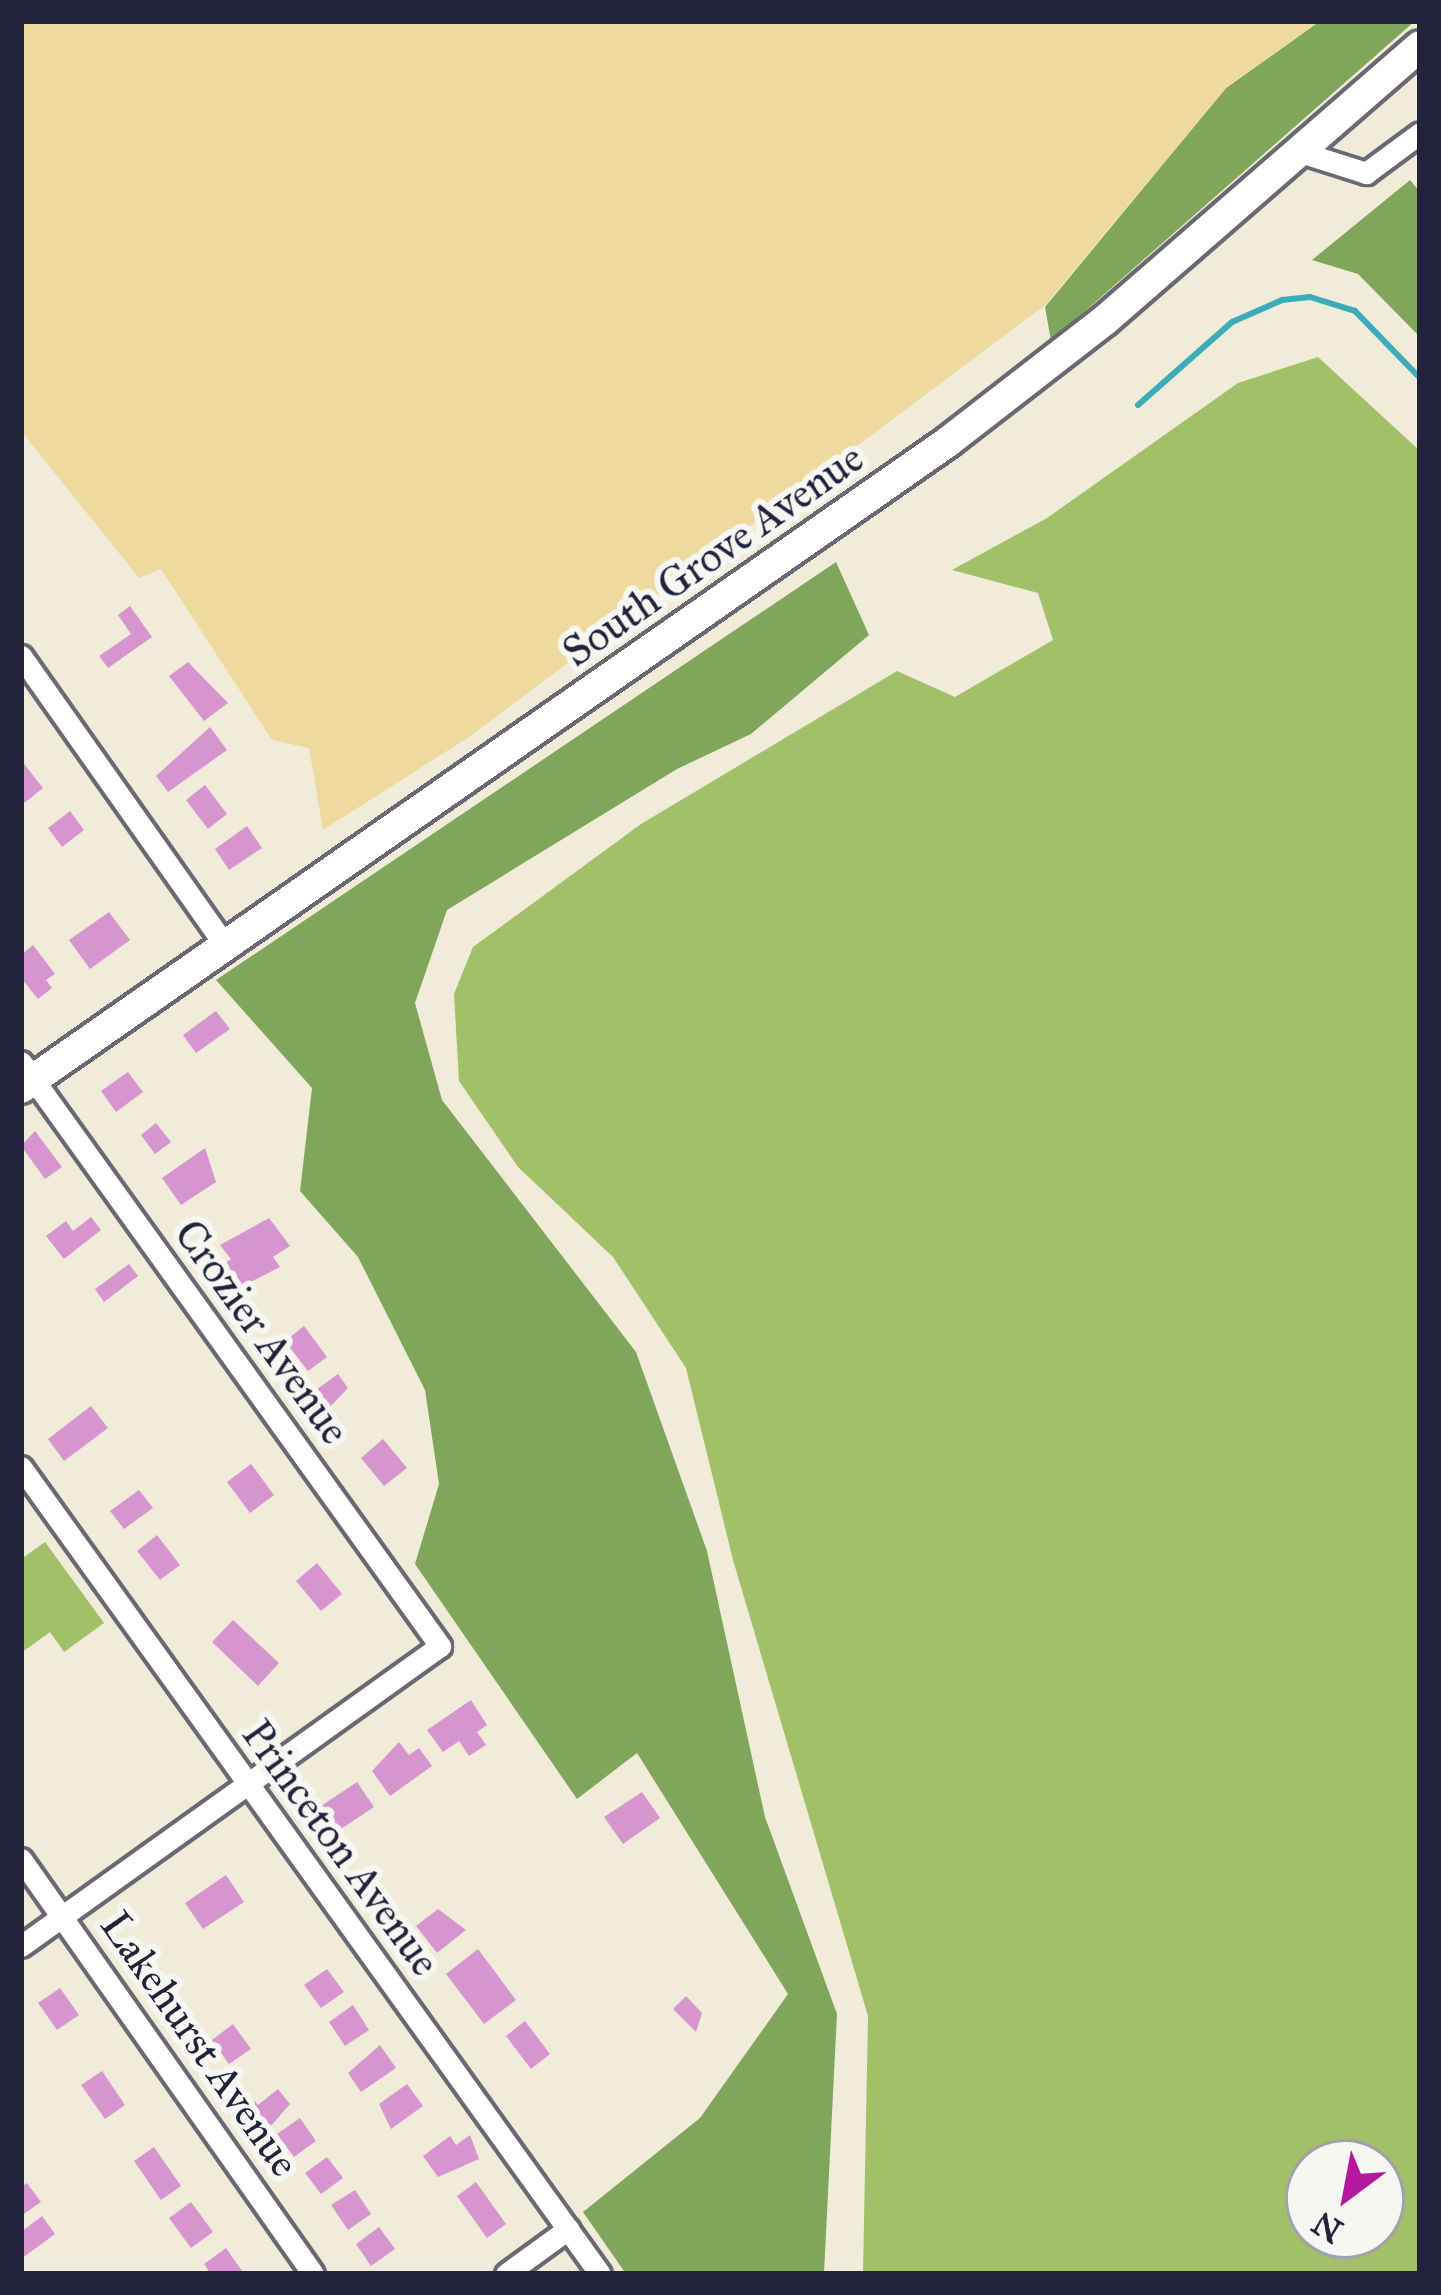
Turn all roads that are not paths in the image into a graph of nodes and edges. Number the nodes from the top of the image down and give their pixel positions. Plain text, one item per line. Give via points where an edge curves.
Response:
1 (1420, 46) edge
2 (1420, 134) edge
3 (1294, 150) junction
4 (21, 656) edge
5 (226, 945) junction
6 (25, 1077) edge
7 (21, 1467) edge
8 (247, 1784) junction
9 (21, 1858) edge
10 (63, 1916) junction
11 (21, 1946) edge
12 (568, 2229) junction
13 (313, 2274) edge
14 (506, 2274) edge
15 (600, 2274) edge

1 - 3 main road, South Grove Avenue
2 - 3 street via 1366,172
3 - 5 main road, South Grove Avenue via 1105,320 949,441
4 - 5 street
5 - 6 main road, South Grove Avenue
6 - 8 street, Crozier Avenue via 440,1646
7 - 8 street, Princeton Avenue
8 - 10 street
8 - 12 street, Princeton Avenue
9 - 10 street, Lakehurst Avenue
10 - 11 street
10 - 13 street, Lakehurst Avenue
12 - 14 street
12 - 15 street, Princeton Avenue

